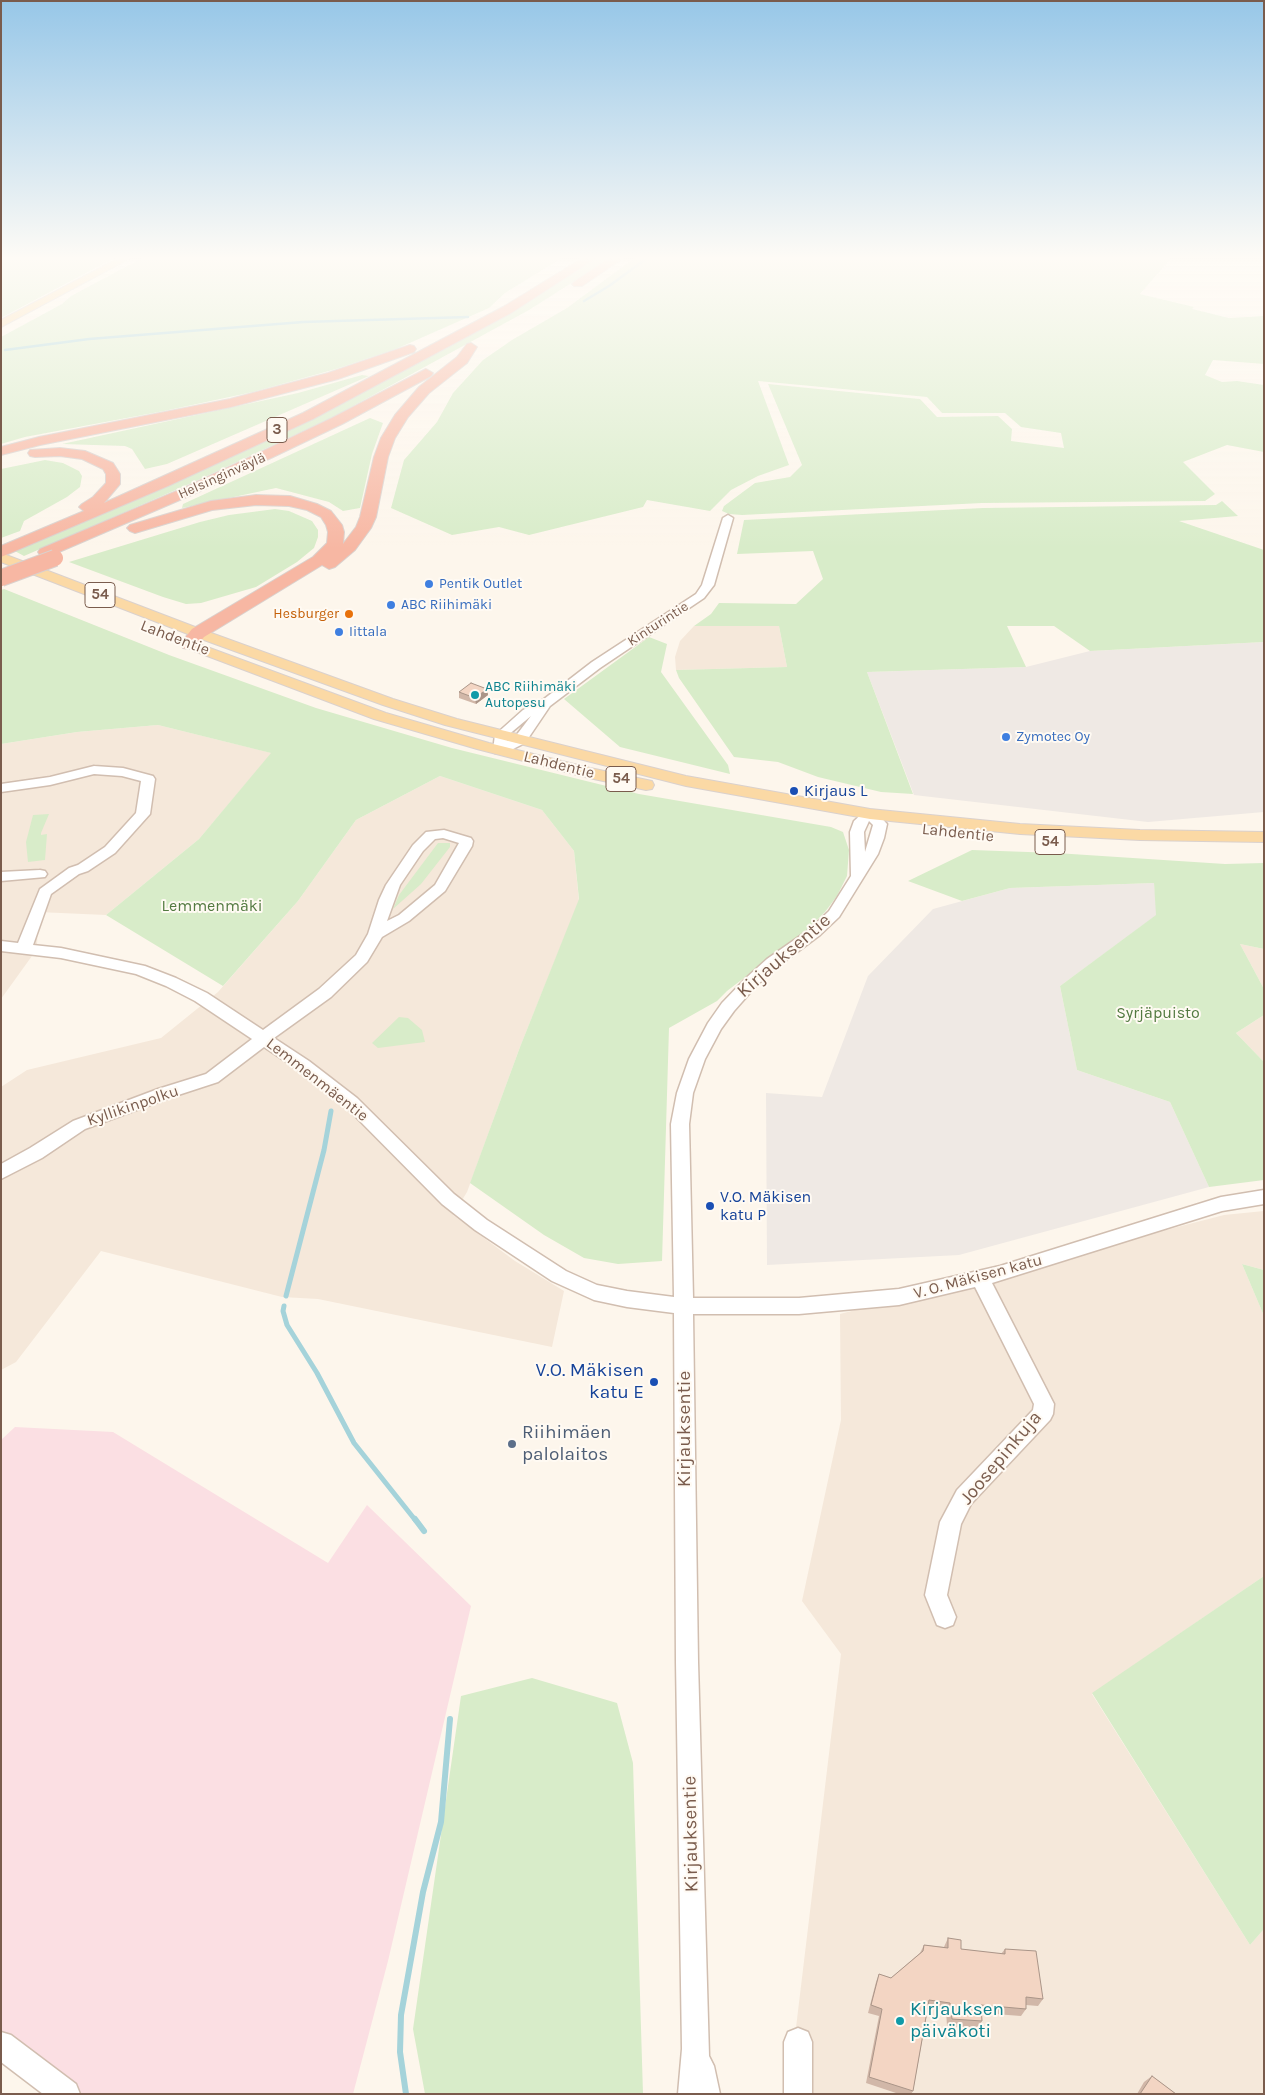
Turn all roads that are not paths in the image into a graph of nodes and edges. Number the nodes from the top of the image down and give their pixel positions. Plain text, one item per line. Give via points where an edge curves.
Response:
1 (401, 354) edge
2 (429, 354) edge
3 (460, 354) edge
4 (468, 354) edge
5 (1, 450) edge
6 (1, 459) edge
7 (728, 518) dead end
8 (40, 536) junction
9 (2, 554) edge
10 (50, 555) junction
11 (1, 571) edge
12 (1, 578) edge
13 (199, 638) junction
14 (548, 702) junction
15 (520, 740) junction
16 (501, 743) junction
17 (1, 788) edge
18 (871, 820) junction
19 (1264, 838) edge
20 (1264, 849) edge
21 (40, 874) dead end
22 (858, 876) junction
23 (1, 877) edge
24 (376, 934) junction
25 (1, 946) edge
26 (24, 948) junction
27 (263, 1038) junction
28 (1, 1172) edge
29 (1264, 1197) edge
30 (980, 1279) junction
31 (683, 1306) junction
32 (945, 1618) dead end
33 (798, 2042) dead end
34 (1, 2045) edge
35 (696, 2050) junction
36 (66, 2094) edge
37 (692, 2094) edge
38 (706, 2094) edge
39 (798, 2094) edge

1 - 5 highway via 292,388
2 - 8 highway, Helsinginväylä / 3 via 308,416
3 - 10 highway, Helsinginväylä / 3 via 385,396 268,454
4 - 13 highway, Helsinginväylä / 3 via 420,394 388,438 375,476 368,517 349,547 309,577
6 - 8 highway via 35,453 74,453 104,463 111,470 113,484 105,494
7 - 14 street, Kinturintie via 710,578 700,596
8 - 9 highway, 3
9 - 13 main road, Lahdentie / 54
10 - 11 highway, Helsinginväylä / 3
10 - 12 highway, bridge
10 - 13 highway via 144,524 234,502 290,501 312,506 332,520 336,532 332,549
11 - 13 main road, Lahdentie / 54
13 - 16 main road, Lahdentie / 54 via 451,722
13 - 16 main road, Lahdentie / 54 via 358,708
14 - 15 street, Kinturintie
14 - 16 street, Kinturintie via 527,713
15 - 16 main road, Lahdentie / 54
15 - 18 main road, Lahdentie / 54 via 686,781
16 - 18 main road, Lahdentie / 54 via 588,773 742,804
17 - 26 street via 94,770 123,772 148,780 143,814 110,850 45,892
18 - 19 main road, Lahdentie / 54 via 1140,835
18 - 20 main road, Lahdentie / 54 via 1075,844
18 - 22 street, Kirjauksentie via 871,854
18 - 22 street via 857,832
21 - 23 street
22 - 31 street, Kirjauksentie via 834,914 772,963 728,1007 697,1058 685,1093 680,1124
24 - 24 street, Kyllikinpolku via 404,918 440,888 466,841 444,834 431,835 418,848 393,885
24 - 27 street, Kyllikinpolku via 362,958 347,974
25 - 26 street, Lemmenmäentie
26 - 27 street, Lemmenmäentie via 140,970 201,997
27 - 28 street, Kyllikinpolku via 212,1078 79,1125
27 - 31 street, Lemmenmäentie via 351,1102 448,1199 527,1256 594,1292
29 - 30 street, V. O. Mäkisen katu via 1221,1204
30 - 31 street, V. O. Mäkisen katu via 899,1298 798,1306
30 - 32 street, Joosepinkuja via 1044,1404 1043,1414 964,1497 951,1522 936,1596
31 - 35 street, Kirjauksentie
33 - 39 street
34 - 36 street
35 - 37 street, Kirjauksentie
35 - 38 street, Kirjauksentie

